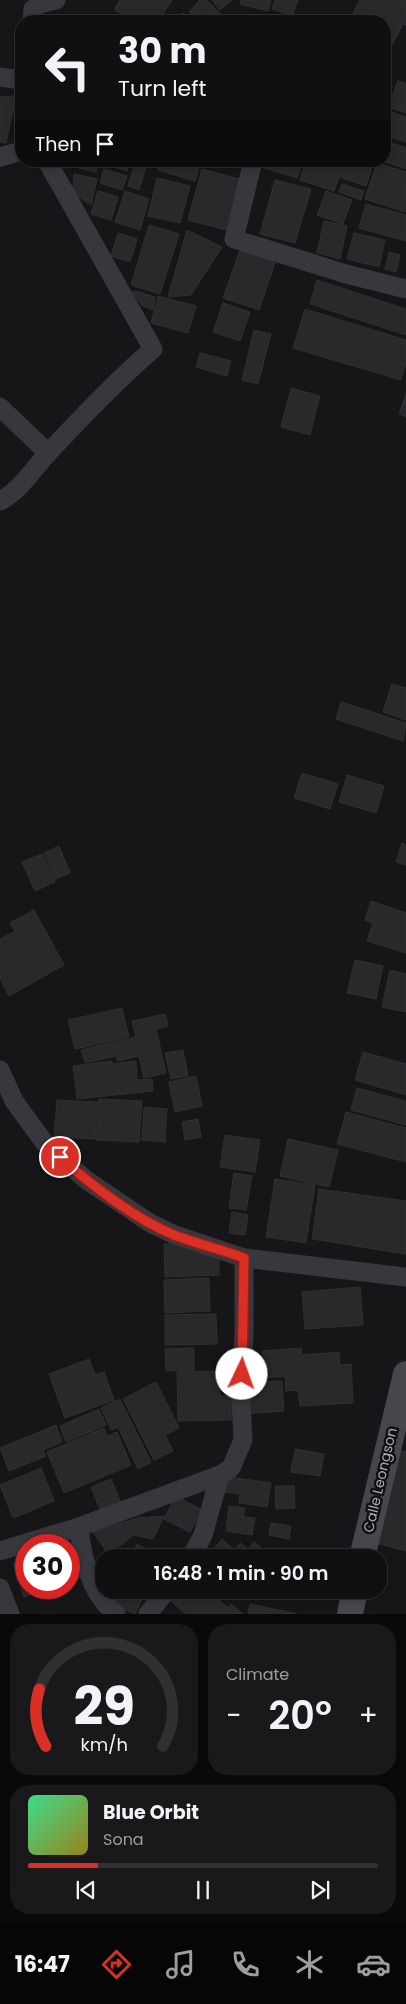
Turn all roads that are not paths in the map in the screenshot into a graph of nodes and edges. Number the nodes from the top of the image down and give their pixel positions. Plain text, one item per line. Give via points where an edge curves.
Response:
1 (56, 0) edge
2 (32, 15) edge
3 (0, 77) edge
4 (15, 79) edge
5 (15, 153) edge
6 (0, 157) edge
7 (50, 167) edge
8 (251, 167) edge
9 (406, 290) edge
10 (0, 407) edge
11 (48, 453) junction
12 (0, 501) edge
13 (0, 1070) edge
14 (244, 1258) junction
15 (406, 1278) edge
16 (404, 1390) edge
17 (220, 1475) junction
18 (79, 1527) junction
19 (196, 1549) edge
20 (364, 1549) edge
21 (0, 1551) edge
22 (0, 1588) edge
23 (160, 1599) edge
24 (353, 1599) edge
25 (10, 1614) edge
26 (116, 1614) edge
27 (148, 1614) edge
28 (350, 1614) edge

1 - 2 street via 40,4 33,9
3 - 4 street
5 - 6 street
7 - 11 street via 154,349 128,371
8 - 9 street via 234,239
10 - 11 street
11 - 12 street via 11,496
13 - 14 street via 14,1102 28,1122 44,1142 85,1179 150,1223 175,1235
14 - 15 street
14 - 17 street via 242,1440 231,1468
16 - 20 main road, Calle Leongson
17 - 18 street
17 - 19 street via 203,1535
18 - 21 street
18 - 26 street via 81,1549 92,1581 105,1606
22 - 25 street
23 - 27 street
24 - 28 main road

